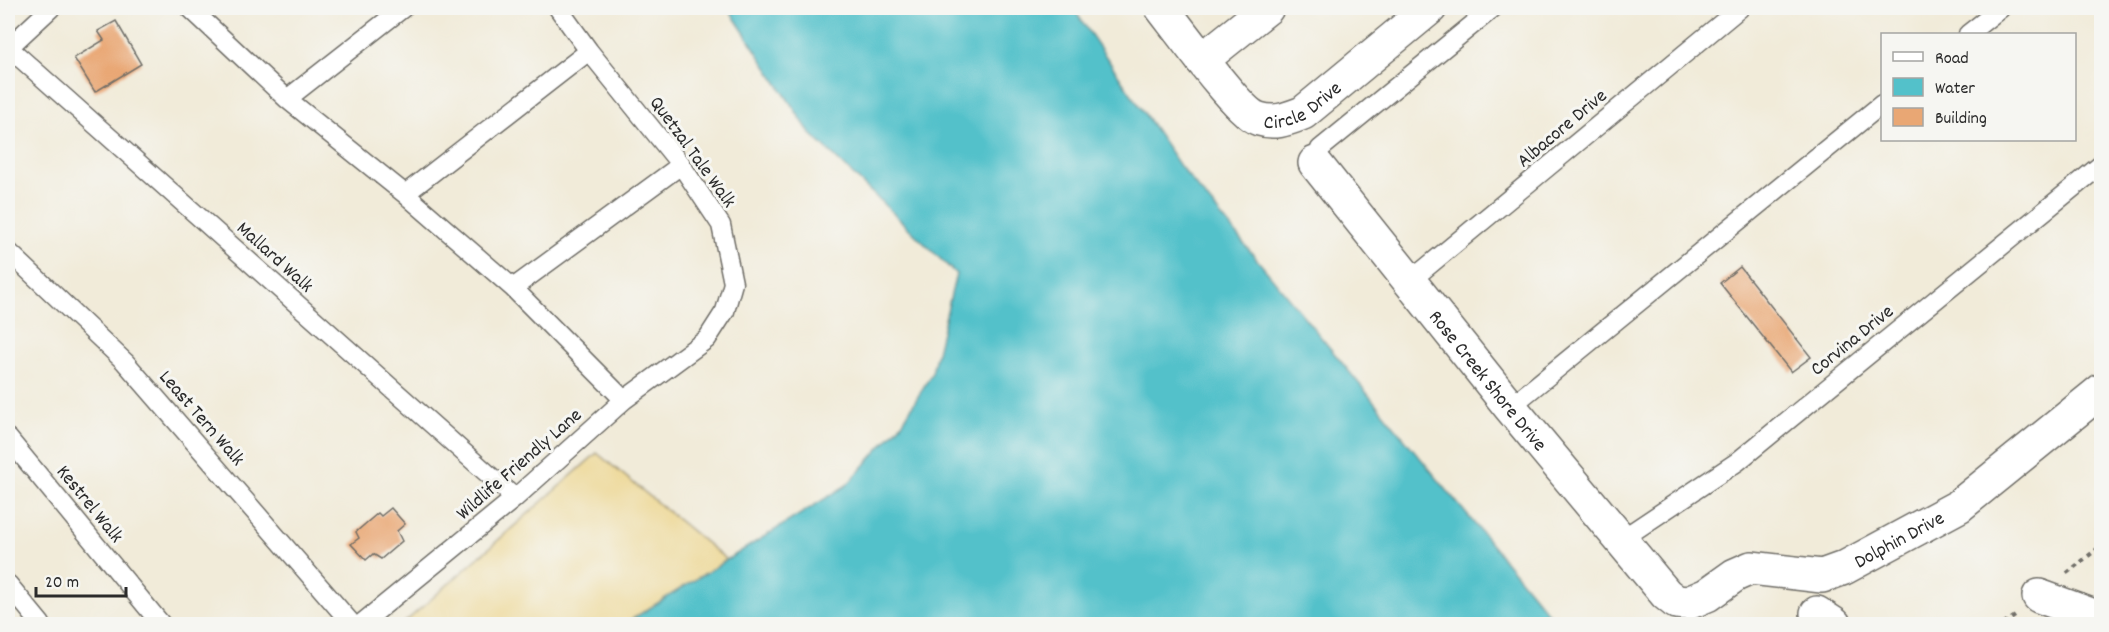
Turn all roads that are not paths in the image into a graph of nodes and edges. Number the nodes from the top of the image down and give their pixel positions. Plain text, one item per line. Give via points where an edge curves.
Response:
1 (51, 8) edge
2 (191, 8) edge
3 (403, 8) edge
4 (558, 8) edge
5 (1162, 8) edge
6 (1267, 8) edge
7 (1430, 8) edge
8 (1494, 8) edge
9 (1740, 8) edge
10 (2001, 8) edge
11 (1969, 33) edge
12 (8, 48) edge
13 (589, 51) junction
14 (1202, 60) junction
15 (287, 99) junction
16 (1881, 105) edge
17 (1315, 163) joint
18 (2102, 164) edge
19 (681, 165) junction
20 (405, 194) junction
21 (8, 251) edge
22 (1410, 281) junction
23 (513, 288) junction
24 (707, 339) joint
25 (2102, 390) edge
26 (624, 400) junction
27 (1510, 407) junction
28 (8, 438) edge
29 (515, 498) junction
30 (1622, 539) junction
31 (8, 584) edge
32 (1666, 594) joint
33 (2039, 596) dead end
34 (2102, 620) edge
35 (41, 624) edge
36 (161, 624) edge
37 (352, 624) edge
38 (361, 624) edge

1 - 12 lane
2 - 15 lane
3 - 15 lane
4 - 13 lane, Quetzal Tale Walk
5 - 14 street, Circle Drive
6 - 14 street
7 - 14 street, Circle Drive via 1303,113 1278,123 1256,118
8 - 17 lane via 1320,149
9 - 22 lane, Albacore Drive
10 - 11 lane
12 - 29 lane, Mallard Walk
13 - 19 lane, Quetzal Tale Walk
13 - 20 lane
15 - 20 lane
16 - 27 lane
17 - 22 street, Rose Creek Shore Drive
18 - 30 lane, Corvina Drive via 1737,462
19 - 23 lane
19 - 24 lane, Quetzal Tale Walk via 721,225 733,283 725,311
20 - 23 lane
21 - 37 lane, Least Tern Walk via 125,362
22 - 27 street, Rose Creek Shore Drive
23 - 26 lane
24 - 26 lane, Wildlife Friendly Lane
25 - 32 street, Dolphin Drive via 1959,506 1844,568 1822,576 1751,568 1707,596 1688,603 1676,602
26 - 29 lane, Wildlife Friendly Lane
27 - 30 street, Rose Creek Shore Drive
28 - 36 lane, Kestrel Walk
29 - 38 lane, Wildlife Friendly Lane
30 - 32 street, Rose Creek Shore Drive
31 - 35 lane
33 - 34 street

